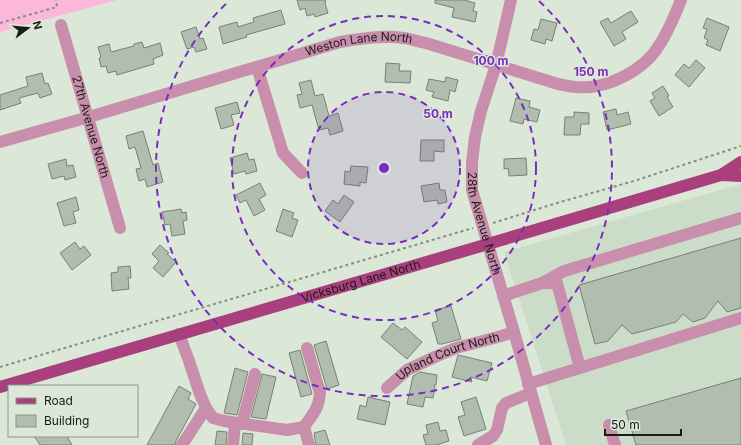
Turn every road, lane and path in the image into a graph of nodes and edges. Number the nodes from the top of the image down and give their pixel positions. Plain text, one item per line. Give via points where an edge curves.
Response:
1 (55, 0) edge
2 (511, 0) edge
3 (682, 0) edge
4 (57, 7) junction
5 (0, 22) edge
6 (61, 25) joint
7 (496, 65) junction
8 (256, 67) junction
9 (89, 117) junction
10 (0, 142) edge
11 (741, 146) edge
12 (741, 162) edge
13 (302, 173) dead end
14 (721, 175) junction
15 (741, 176) edge
16 (741, 218) edge
17 (483, 226) junction
18 (120, 228) dead end
19 (488, 244) junction
20 (542, 283) junction
21 (503, 296) junction
22 (741, 318) edge
23 (514, 332) junction
24 (179, 334) junction
25 (307, 348) dead end
26 (0, 367) edge
27 (580, 368) junction
28 (255, 374) dead end
29 (10, 385) edge
30 (387, 388) dead end
31 (530, 388) junction
32 (206, 408) junction
33 (239, 424) junction
34 (609, 425) dead end
35 (304, 427) junction
36 (182, 445) edge
37 (233, 445) edge
38 (309, 445) edge
39 (478, 445) edge
40 (546, 445) edge
41 (615, 445) edge

1 - 4 path
2 - 7 street, 28th Avenue North
3 - 7 street, Weston Lane North via 660,46 632,73 615,80 577,88
4 - 5 path
4 - 6 path
6 - 9 street, 27th Avenue North
7 - 8 street, Weston Lane North via 405,38 383,37 340,42
7 - 17 street, 28th Avenue North via 481,111 472,163 472,190
8 - 9 street, Weston Lane North
8 - 13 street via 283,153
9 - 10 street, Weston Lane North
9 - 18 street, 27th Avenue North
11 - 17 path
12 - 14 main road, Vicksburg Lane North
14 - 15 main road, Vicksburg Lane North
14 - 19 main road, Vicksburg Lane North
16 - 20 street via 564,271
17 - 19 street, 28th Avenue North
17 - 26 path
19 - 21 street, 28th Avenue North
19 - 24 main road, Vicksburg Lane North
20 - 21 street
20 - 27 street via 557,283
21 - 23 street, 28th Avenue North
22 - 27 street
23 - 30 street, Upland Court North via 437,356 407,370
23 - 31 street, 28th Avenue North
24 - 29 main road, Vicksburg Lane North
24 - 32 street
25 - 35 street via 320,393 317,409
27 - 31 street
28 - 33 street
31 - 39 street via 506,403 493,436
31 - 40 street, 28th Avenue North
32 - 33 street via 213,418
32 - 36 street
33 - 35 street via 287,430
33 - 37 street
34 - 41 street
35 - 38 street

